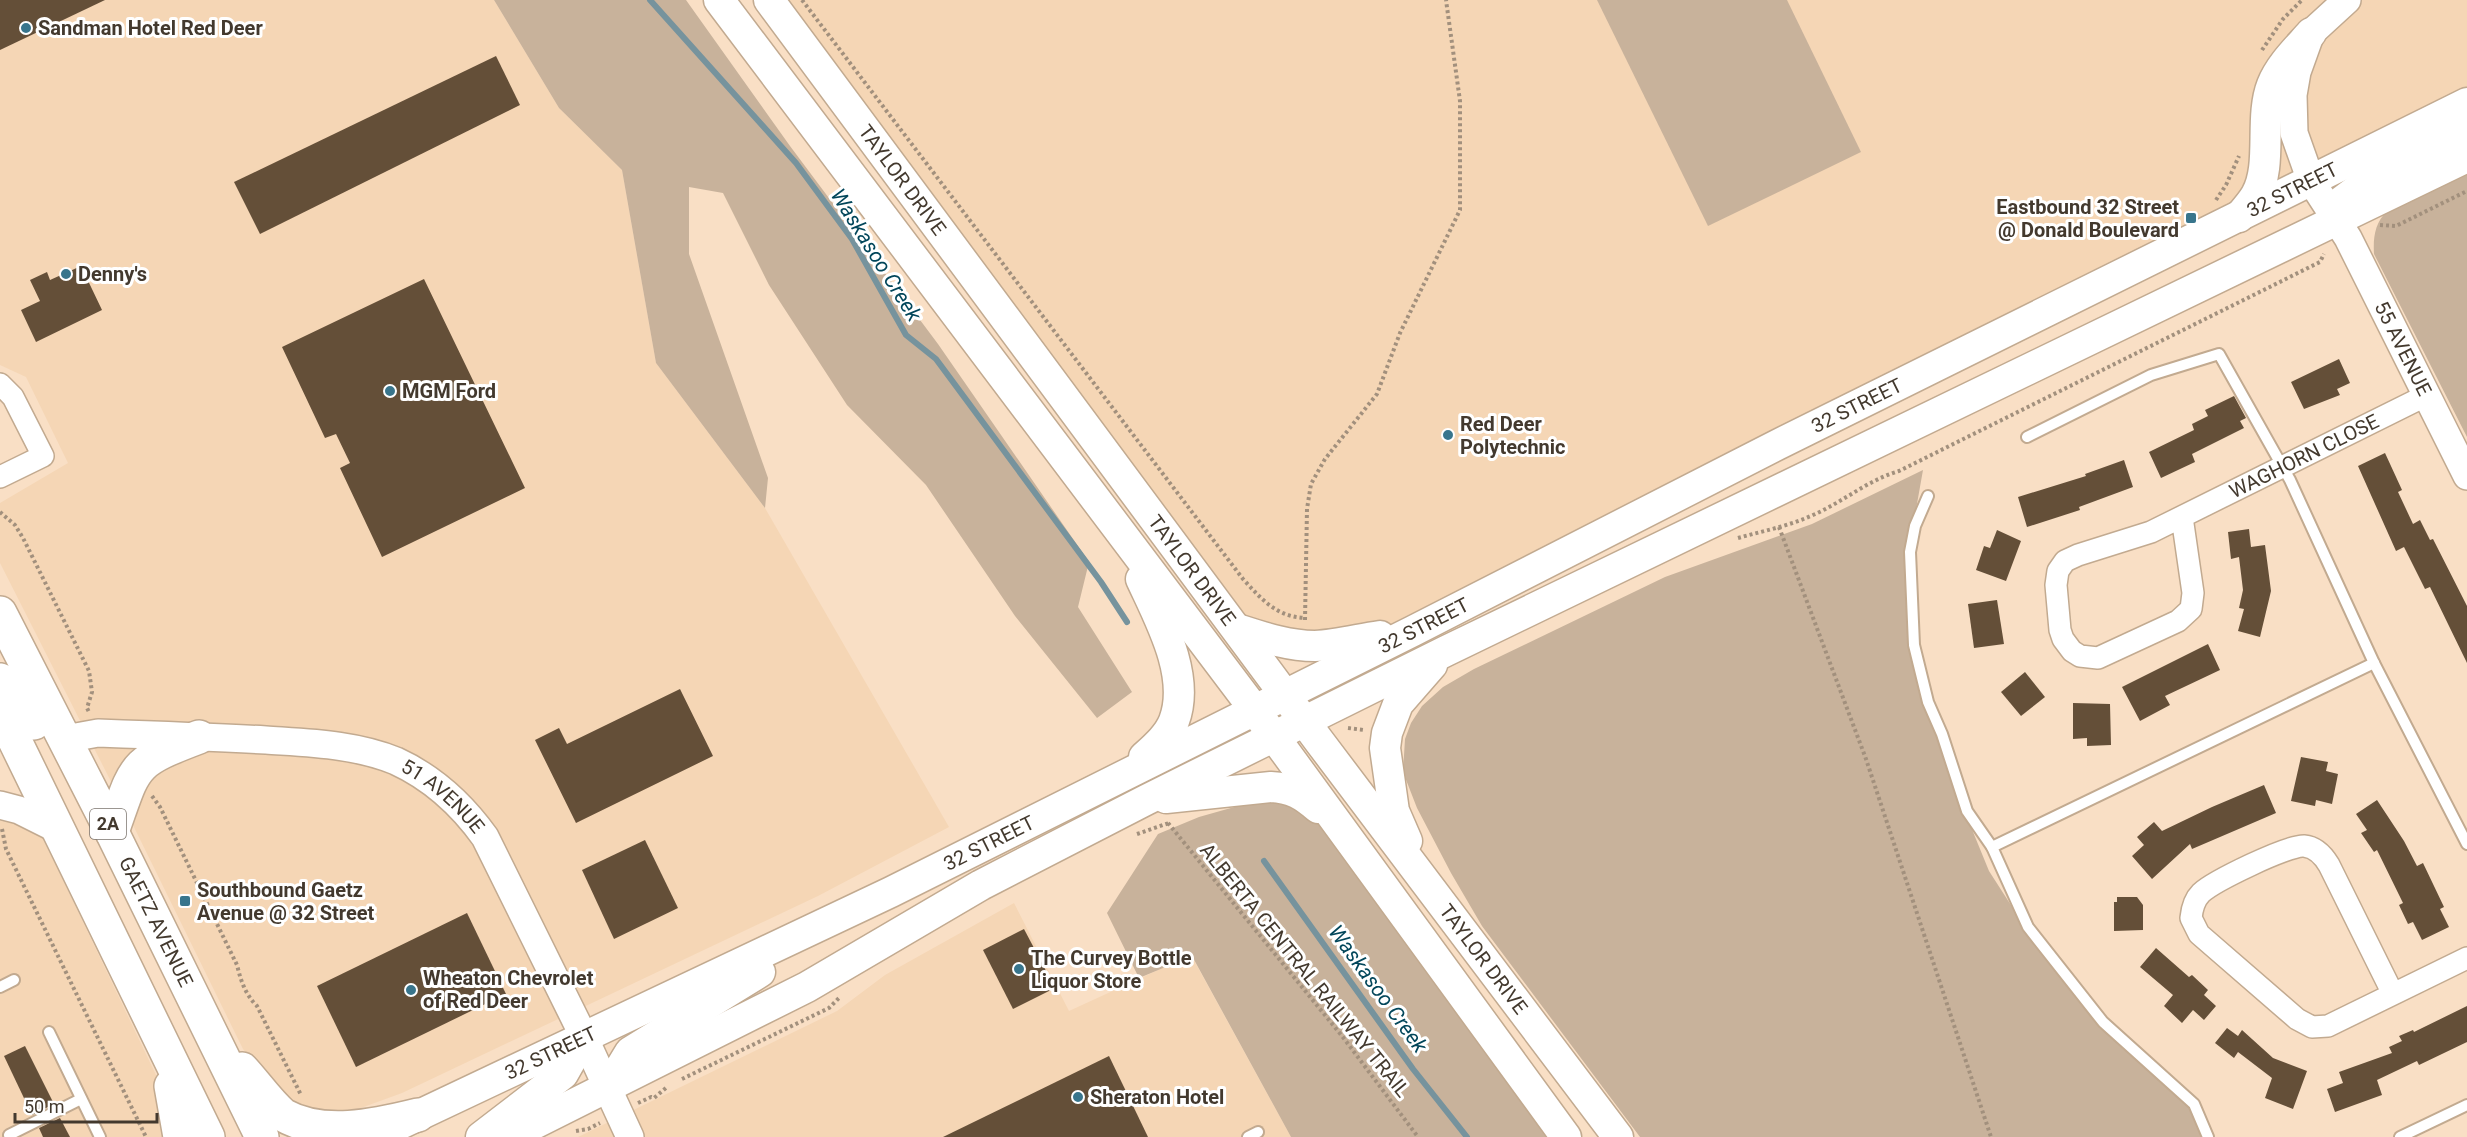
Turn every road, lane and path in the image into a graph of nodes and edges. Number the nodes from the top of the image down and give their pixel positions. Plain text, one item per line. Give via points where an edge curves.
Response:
1 (719, 0) edge
2 (769, 0) edge
3 (802, 0) edge
4 (1446, 0) edge
5 (2347, 0) edge
6 (2311, 33) junction
7 (2467, 103) edge
8 (2467, 127) edge
9 (2467, 157) edge
10 (2311, 181) junction
11 (2467, 191) edge
12 (2238, 217) junction
13 (2338, 222) junction
14 (2381, 225) dead end
15 (2323, 257) dead end
16 (0, 384) edge
17 (2427, 395) junction
18 (2027, 437) dead end
19 (2283, 466) junction
20 (0, 477) edge
21 (2467, 477) edge
22 (1928, 496) dead end
23 (0, 512) edge
24 (2182, 517) junction
25 (1116, 524) junction
26 (0, 613) edge
27 (1305, 618) junction
28 (1304, 626) dead end
29 (1237, 629) junction
30 (1413, 631) junction
31 (1446, 651) junction
32 (2374, 663) junction
33 (0, 680) edge
34 (1284, 694) junction
35 (87, 708) dead end
36 (0, 710) edge
37 (1254, 710) junction
38 (1305, 721) junction
39 (1346, 728) dead end
40 (1375, 731) dead end
41 (1274, 736) junction
42 (199, 737) junction
43 (65, 739) junction
44 (1130, 771) junction
45 (148, 789) dead end
46 (1146, 800) junction
47 (1, 815) edge
48 (1168, 823) dead end
49 (57, 829) junction
50 (1343, 830) junction
51 (112, 832) junction
52 (2467, 844) edge
53 (1992, 847) junction
54 (1421, 874) junction
55 (891, 892) junction
56 (2467, 958) edge
57 (14, 980) dead end
58 (0, 987) edge
59 (2393, 994) junction
60 (830, 1005) dead end
61 (49, 1032) dead end
62 (213, 1037) junction
63 (584, 1037) junction
64 (166, 1052) junction
65 (608, 1089) junction
66 (651, 1097) dead end
67 (81, 1099) junction
68 (304, 1100) dead end
69 (2467, 1105) edge
70 (418, 1115) junction
71 (9, 1135) dead end
72 (100, 1137) edge
73 (147, 1137) edge
74 (180, 1137) edge
75 (208, 1137) edge
76 (262, 1137) edge
77 (375, 1137) edge
78 (481, 1137) edge
79 (508, 1137) edge
80 (630, 1137) edge
81 (1418, 1137) edge
82 (1566, 1137) edge
83 (1618, 1137) edge
84 (1991, 1137) edge
85 (2208, 1137) edge
86 (2400, 1137) edge

1 - 25 main road, TAYLOR DRIVE
2 - 29 main road, TAYLOR DRIVE
3 - 27 path via 1243,579 1266,604 1286,616
4 - 27 path via 1460,101 1460,210 1400,333 1377,394 1324,459 1311,484
5 - 6 street
6 - 10 street, 55 AVENUE via 2297,72 2292,116
6 - 12 main road via 2272,85 2260,183 2256,195
7 - 10 main road, 32 STREET
8 - 13 main road via 2367,182 2342,201
9 - 13 main road, 32 STREET
10 - 12 main road, 32 STREET
10 - 13 street, 55 AVENUE
11 - 14 path via 2396,226
12 - 30 main road, 32 STREET
13 - 17 street, 55 AVENUE
13 - 31 main road, 32 STREET
15 - 84 path via 2320,262 1910,466 1869,482 1813,516 1779,527 1866,759
16 - 20 street via 14,397 42,456
17 - 19 street, WAGHORN CLOSE
17 - 21 street, 55 AVENUE
18 - 19 lane via 2151,375 2219,354
19 - 24 street, WAGHORN CLOSE
19 - 32 lane
22 - 53 lane via 1915,526 1910,552 1914,645 1928,702 1967,811
23 - 35 path via 23,538 89,671 92,692
24 - 24 street, WAGHORN CLOSE via 2145,534 2078,555 2060,566 2056,577 2060,630 2072,651 2079,656 2098,658 2178,621 2191,609 2193,593
25 - 37 main road, TAYLOR DRIVE
25 - 44 main road via 1168,639 1180,696 1173,723 1161,741
26 - 43 main road, GAETZ AVENUE / 2A
27 - 28 path
29 - 30 main road via 1277,641 1317,646
29 - 34 main road, TAYLOR DRIVE
30 - 34 main road, 32 STREET
31 - 38 main road, 32 STREET
31 - 54 main road via 1398,704 1384,748 1394,810
32 - 52 lane
32 - 53 lane
33 - 43 main road via 45,737
34 - 37 main road, 32 STREET
34 - 38 main road, TAYLOR DRIVE
36 - 49 main road, 2A
37 - 41 main road, TAYLOR DRIVE
37 - 44 main road, 32 STREET
38 - 41 main road, 32 STREET
38 - 54 main road, TAYLOR DRIVE
39 - 40 path
41 - 46 main road, 32 STREET
41 - 50 main road, TAYLOR DRIVE
42 - 43 street, 51 AVENUE via 98,733
42 - 51 main road via 156,754 138,767 125,790
42 - 63 street, 51 AVENUE via 318,743 363,750 397,762 441,788 468,813 485,837
43 - 51 main road, GAETZ AVENUE / 2A
44 - 55 main road, 32 STREET
45 - 68 path via 237,965 241,982
46 - 50 main road via 1287,788 1300,792
46 - 65 main road, 32 STREET via 981,885 807,987
47 - 49 street via 19,810
47 - 73 path via 6,849
48 - 81 path, ALBERTA CENTRAL RAILWAY TRAIL via 1342,1036
49 - 64 main road, 2A
50 - 82 main road, TAYLOR DRIVE
51 - 62 main road, GAETZ AVENUE / 2A
53 - 85 lane via 2028,927 2103,1022 2194,1104
54 - 83 main road, TAYLOR DRIVE
55 - 63 main road, 32 STREET
55 - 65 main road via 630,1052
56 - 59 street
57 - 58 lane
59 - 59 street via 2329,865 2313,848 2285,850 2209,887 2196,900 2191,918 2199,934 2303,1024 2328,1026
60 - 66 path
61 - 67 lane
62 - 70 main road via 284,1115 311,1129 355,1131
62 - 76 main road, GAETZ AVENUE / 2A
63 - 65 street, 51 AVENUE
63 - 70 main road, 32 STREET
63 - 78 main road via 563,1074
64 - 74 main road
64 - 75 main road, 2A
65 - 79 main road, 32 STREET
65 - 80 street, 51 AVENUE
67 - 71 lane
67 - 72 lane
69 - 86 lane
70 - 77 main road, 32 STREET

